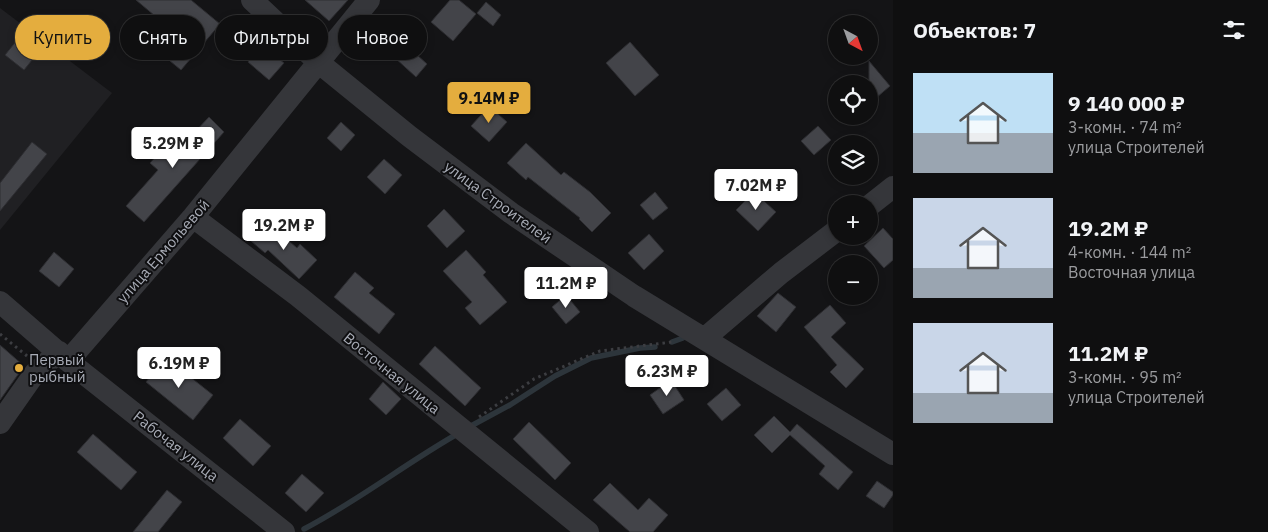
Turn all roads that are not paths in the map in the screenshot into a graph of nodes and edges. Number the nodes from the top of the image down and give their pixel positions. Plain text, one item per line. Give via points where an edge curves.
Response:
1 (252, 0) edge
2 (369, 0) edge
3 (318, 62) junction
4 (893, 187) edge
5 (878, 199) edge
6 (193, 217) junction
7 (828, 237) edge
8 (0, 302) edge
9 (705, 338) junction
10 (63, 356) junction
11 (0, 422) edge
12 (893, 454) edge
13 (284, 532) edge
14 (588, 532) edge

1 - 3 street, улица Строителей
2 - 3 street, улица Ермольевой
3 - 6 street, улица Ермольевой
3 - 9 street, улица Строителей via 511,213 634,296
4 - 5 street
6 - 10 street, улица Ермольевой
6 - 14 street, Восточная улица via 298,296
7 - 9 street
8 - 10 street, Рабочая улица
9 - 12 street, улица Строителей
10 - 11 street, улица Ермольевой via 35,373
10 - 13 street, Рабочая улица

